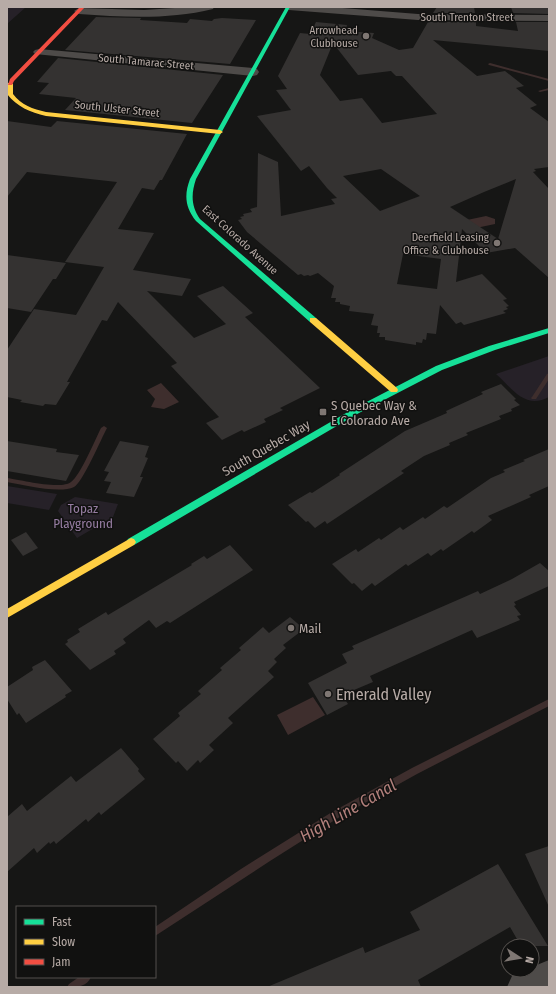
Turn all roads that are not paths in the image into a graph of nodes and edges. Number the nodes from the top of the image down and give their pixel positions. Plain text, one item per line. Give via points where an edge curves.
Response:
1 (209, 7) edge
2 (288, 7) edge
3 (81, 9) edge
4 (549, 18) edge
5 (39, 52) junction
6 (253, 72) junction
7 (10, 102) edge
8 (220, 132) junction
9 (549, 330) edge
10 (394, 390) junction
11 (7, 614) edge
12 (549, 976) edge
13 (524, 987) edge

1 - 3 street via 149,15
2 - 4 street, South Trenton Street via 413,17
2 - 6 street, East Colorado Avenue
3 - 5 street
5 - 6 street, South Tamarac Street
5 - 7 street via 10,84
6 - 8 street, East Colorado Avenue
7 - 8 street, South Ulster Street via 46,114
8 - 10 street, East Colorado Avenue via 190,188 188,200 192,213
9 - 10 street, South Quebec Way via 460,360
10 - 11 street, South Quebec Way
12 - 13 street

